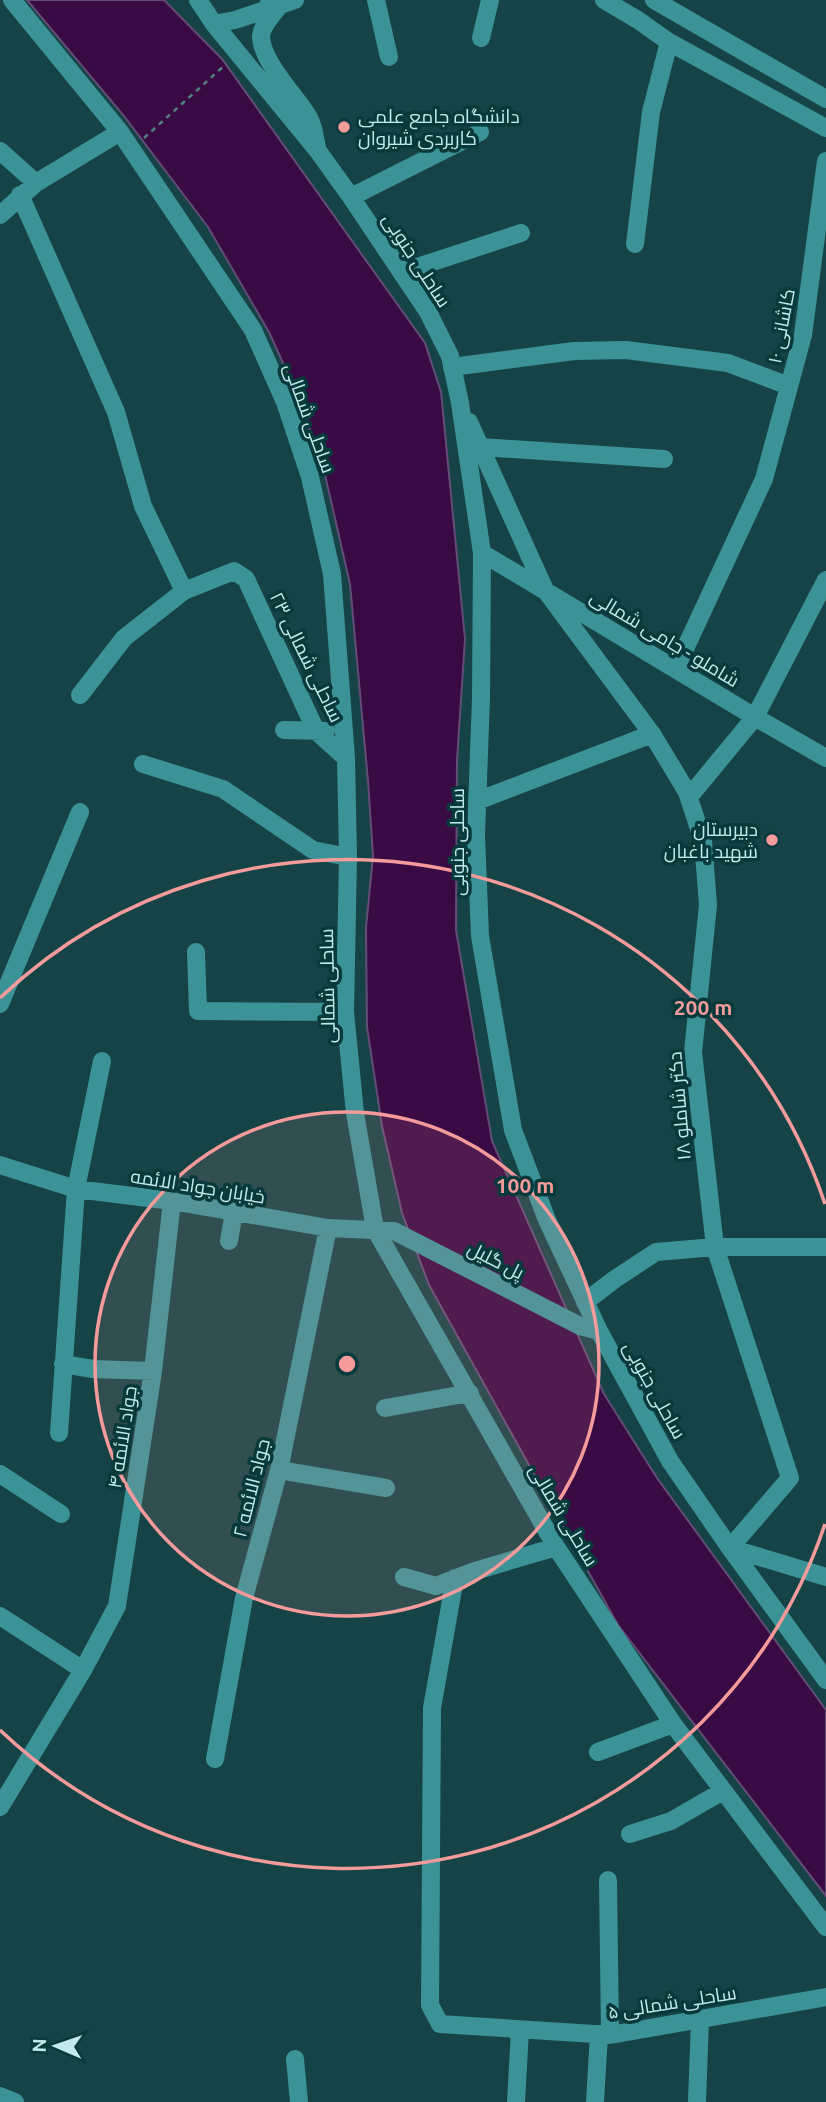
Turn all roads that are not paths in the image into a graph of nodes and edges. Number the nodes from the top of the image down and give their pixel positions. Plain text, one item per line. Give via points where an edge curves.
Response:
1 (12, 0) edge
2 (198, 0) edge
3 (376, 0) edge
4 (490, 0) edge
5 (604, 0) edge
6 (654, 0) edge
7 (281, 1) edge
8 (213, 13) edge
9 (481, 37) dead end
10 (669, 42) junction
11 (389, 57) dead end
12 (826, 99) edge
13 (826, 128) edge
14 (120, 132) junction
15 (480, 132) dead end
16 (0, 151) edge
17 (318, 151) junction
18 (826, 161) edge
19 (36, 183) junction
20 (20, 195) junction
21 (351, 197) junction
22 (0, 215) edge
23 (521, 233) dead end
24 (635, 244) dead end
25 (402, 272) junction
26 (452, 367) junction
27 (789, 386) junction
28 (460, 403) junction
29 (481, 447) junction
30 (664, 459) dead end
31 (482, 553) junction
32 (826, 580) edge
33 (544, 590) junction
34 (184, 591) junction
35 (676, 668) junction
36 (80, 695) dead end
37 (755, 717) junction
38 (284, 730) dead end
39 (316, 731) junction
40 (345, 732) junction
41 (652, 734) junction
42 (346, 758) junction
43 (826, 758) edge
44 (143, 764) dead end
45 (689, 797) junction
46 (477, 801) junction
47 (80, 812) dead end
48 (348, 856) junction
49 (197, 952) dead end
50 (0, 1004) edge
51 (345, 1012) junction
52 (102, 1061) dead end
53 (0, 1165) edge
54 (76, 1189) junction
55 (172, 1201) junction
56 (234, 1212) junction
57 (328, 1228) junction
58 (375, 1229) junction
59 (394, 1231) joint
60 (229, 1241) dead end
61 (826, 1246) edge
62 (715, 1247) junction
63 (585, 1302) junction
64 (599, 1331) junction
65 (63, 1364) junction
66 (153, 1371) junction
67 (470, 1393) junction
68 (385, 1408) dead end
69 (59, 1433) dead end
70 (279, 1470) junction
71 (0, 1474) edge
72 (386, 1488) dead end
73 (61, 1514) dead end
74 (556, 1547) junction
75 (730, 1548) junction
76 (404, 1577) dead end
77 (826, 1577) edge
78 (456, 1578) junction
79 (0, 1616) edge
80 (83, 1670) junction
81 (826, 1680) edge
82 (673, 1724) junction
83 (598, 1752) dead end
84 (215, 1759) dead end
85 (723, 1791) junction
86 (0, 1807) edge
87 (630, 1834) dead end
88 (608, 1880) dead end
89 (826, 1927) edge
90 (826, 1997) edge
91 (700, 2019) junction
92 (520, 2030) junction
93 (604, 2034) junction
94 (295, 2059) dead end
95 (0, 2096) edge
96 (15, 2102) edge
97 (299, 2102) edge
98 (516, 2102) edge
99 (595, 2102) edge
100 (697, 2102) edge

1 - 14 street, ساحلی شمالی
2 - 8 street, ساحلی جنوبی
3 - 11 street
4 - 9 street
5 - 10 street
6 - 12 street
7 - 8 street via 235,20
7 - 17 street via 261,35 277,73 310,119
8 - 17 street, ساحلی جنوبی
10 - 13 street
10 - 24 street via 651,111
14 - 19 street
14 - 40 street, ساحلی شمالی via 253,330 285,402 310,477 332,574
15 - 21 street
16 - 19 street
17 - 21 street, ساحلی جنوبی
18 - 27 street, کاشانی ۱۰ via 803,335
19 - 20 street
20 - 22 street
20 - 34 street via 116,412 143,506
21 - 25 street, ساحلی جنوبی
23 - 25 street
25 - 26 street, ساحلی جنوبی via 428,312
26 - 27 street via 574,351 626,350 728,363
26 - 28 street, ساحلی جنوبی
27 - 35 street, کاشانی ۱۰ via 764,479
28 - 29 street
28 - 31 street, ساحلی جنوبی
29 - 30 street
29 - 33 street
31 - 33 street, شاملو - جامی شمالی
31 - 46 street, ساحلی جنوبی
32 - 37 street
33 - 35 street, شاملو - جامی شمالی
33 - 41 street, دکتر شاملو ۱۸
34 - 36 street via 124,638
34 - 39 street, ساحلی شمالی ۲۳ via 234,571 246,579
35 - 37 street, شاملو - جامی شمالی
37 - 43 street, شاملو - جامی شمالی
37 - 45 street
38 - 39 street
39 - 40 street
39 - 42 street, ساحلی شمالی ۲۳
40 - 42 street, ساحلی شمالی
41 - 45 street, دکتر شاملو ۱۸
41 - 46 street
42 - 48 street, ساحلی شمالی
44 - 48 street via 223,789 313,849
45 - 62 street, دکتر شاملو ۱۸ via 703,841 708,905 693,1052
46 - 63 street, ساحلی جنوبی via 480,936 513,1130
47 - 50 street
48 - 51 street, ساحلی شمالی
49 - 51 street via 198,1011
51 - 58 street, ساحلی شمالی via 355,1112
52 - 54 street
53 - 54 street, خیابان جواد الائمه
54 - 55 street, خیابان جواد الائمه
54 - 65 street
55 - 56 street, خیابان جواد الائمه
55 - 66 street, جواد الائمه ۴
56 - 57 street, خیابان جواد الائمه
56 - 60 street
57 - 58 street, خیابان جواد الائمه
57 - 70 street, جواد الائمه ۲
58 - 59 street, خیابان جواد الائمه
58 - 67 street, ساحلی شمالی
59 - 64 street, پل گلیل via 580,1326
61 - 62 street
62 - 63 street via 656,1252
62 - 75 street, دکتر شاملو ۱۸ via 790,1478
63 - 64 street, ساحلی جنوبی
64 - 75 street, ساحلی جنوبی via 670,1461
65 - 66 street
65 - 69 street
66 - 80 street, جواد الائمه ۴ via 117,1606
67 - 68 street
67 - 74 street, ساحلی شمالی
70 - 72 street
70 - 84 street, جواد الائمه ۲ via 244,1598
71 - 73 street
74 - 78 street
74 - 82 street, ساحلی شمالی
75 - 77 street
75 - 81 street, ساحلی جنوبی
76 - 78 street via 436,1586
78 - 92 street, ساحلی شمالی ۵ via 432,1708 430,2005 440,2024
79 - 80 street
80 - 86 street, جواد الائمه ۴
82 - 83 street
82 - 85 street, ساحلی شمالی
85 - 87 street via 671,1821
85 - 89 street, ساحلی شمالی
88 - 93 street
90 - 91 street, ساحلی شمالی ۵
91 - 93 street, ساحلی شمالی ۵
91 - 100 street
92 - 93 street, ساحلی شمالی ۵
92 - 98 street
93 - 99 street
94 - 97 street
95 - 96 street

